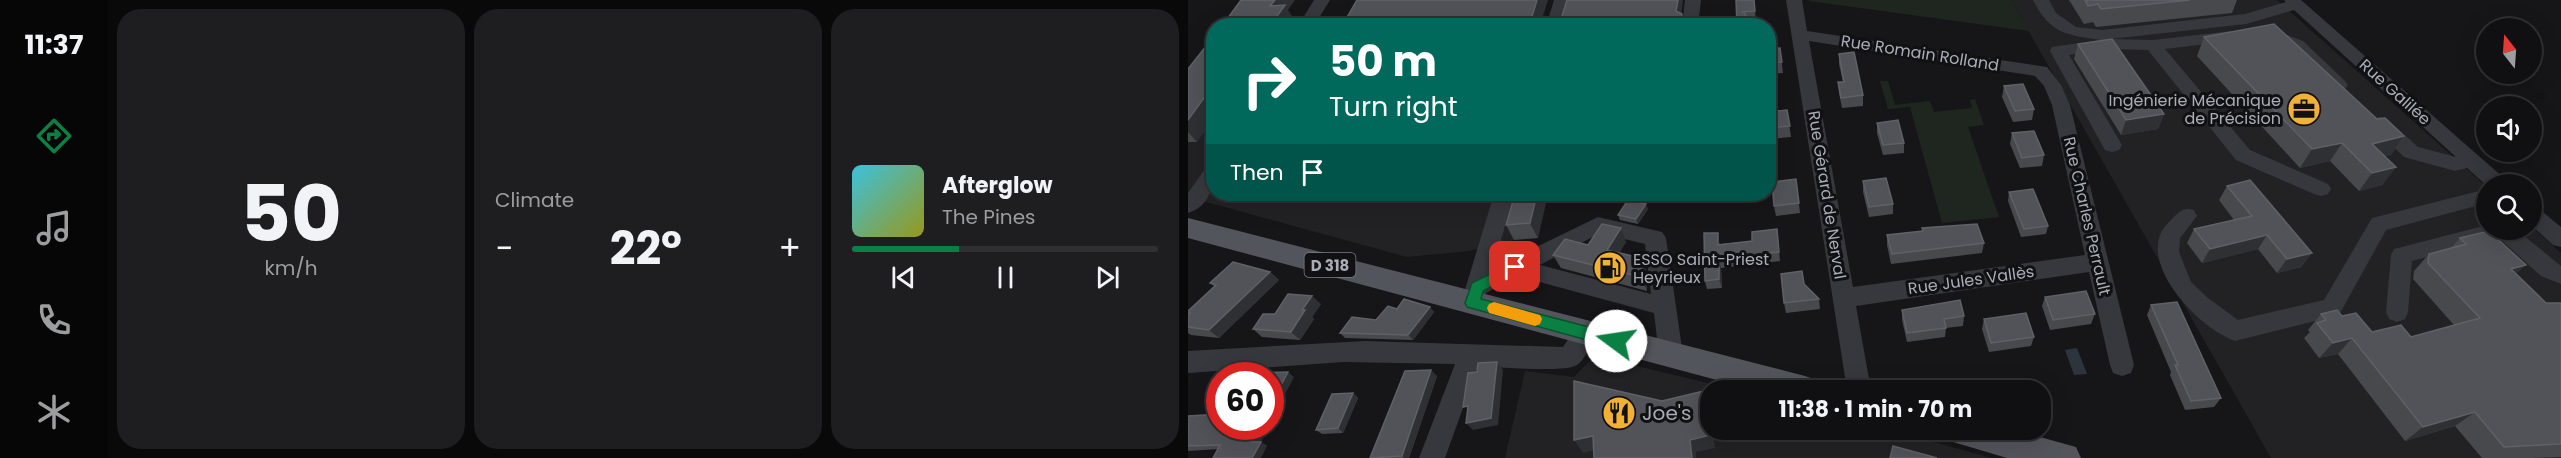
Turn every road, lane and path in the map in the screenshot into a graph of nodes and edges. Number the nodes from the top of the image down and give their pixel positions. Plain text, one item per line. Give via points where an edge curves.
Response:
1 (1322, 0) edge
2 (1562, 0) edge
3 (1693, 0) edge
4 (1794, 0) edge
5 (2041, 0) edge
6 (2294, 2) edge
7 (1311, 18) edge
8 (1556, 18) edge
9 (1691, 18) edge
10 (1800, 35) junction
11 (2153, 45) junction
12 (2041, 71) joint
13 (2354, 99) edge
14 (2371, 114) edge
15 (2112, 145) dead end
16 (2470, 160) junction
17 (2486, 174) edge
18 (1206, 183) edge
19 (2321, 189) dead end
20 (2476, 199) edge
21 (1502, 201) edge
22 (1188, 205) edge
23 (2187, 216) dead end
24 (2542, 223) edge
25 (1188, 228) edge
26 (2476, 236) edge
27 (2561, 239) edge
28 (2514, 240) edge
29 (2098, 262) junction
30 (1515, 267) junction
31 (2561, 275) edge
32 (1475, 295) junction
33 (1844, 298) junction
34 (1665, 307) junction
35 (2397, 312) dead end
36 (1585, 333) junction
37 (1471, 353) junction
38 (1671, 355) junction
39 (1188, 362) edge
40 (2122, 365) dead end
41 (1767, 380) edge
42 (1857, 380) edge
43 (1996, 440) edge
44 (1432, 458) edge
45 (2065, 458) edge

1 - 7 street
2 - 8 street
3 - 9 street
4 - 10 street, Rue Gérard de Nerval
5 - 6 street via 2049,16 2072,31 2102,35 2246,19
6 - 16 street, Rue Galilée
10 - 12 street, Rue Romain Rolland
10 - 33 street, Rue Gérard de Nerval
11 - 13 street via 2265,32 2281,36 2297,45
11 - 15 street via 2107,44 2058,51
11 - 19 street via 2243,155
12 - 29 street, Rue Charles Perrault via 2061,105
14 - 16 street via 2411,153 2455,164
16 - 17 street, Rue Galilée
18 - 22 street
20 - 23 street via 2379,224 2331,308 2235,331 2182,287 2168,252 2170,235
21 - 32 street
24 - 27 street
25 - 32 main road, D 318
26 - 35 street via 2402,255
28 - 31 street via 2549,270
29 - 33 street, Rue Jules Vallès
29 - 40 street, Rue Charles Perrault
30 - 32 street
30 - 34 street
30 - 34 street via 1598,225 1655,238
32 - 36 main road, D 318
33 - 42 street, Rue Gérard de Nerval
34 - 38 street
36 - 37 street via 1570,357
36 - 38 main road, D 318
37 - 39 street via 1365,351
37 - 44 street
38 - 41 main road, D 318
43 - 45 main road

